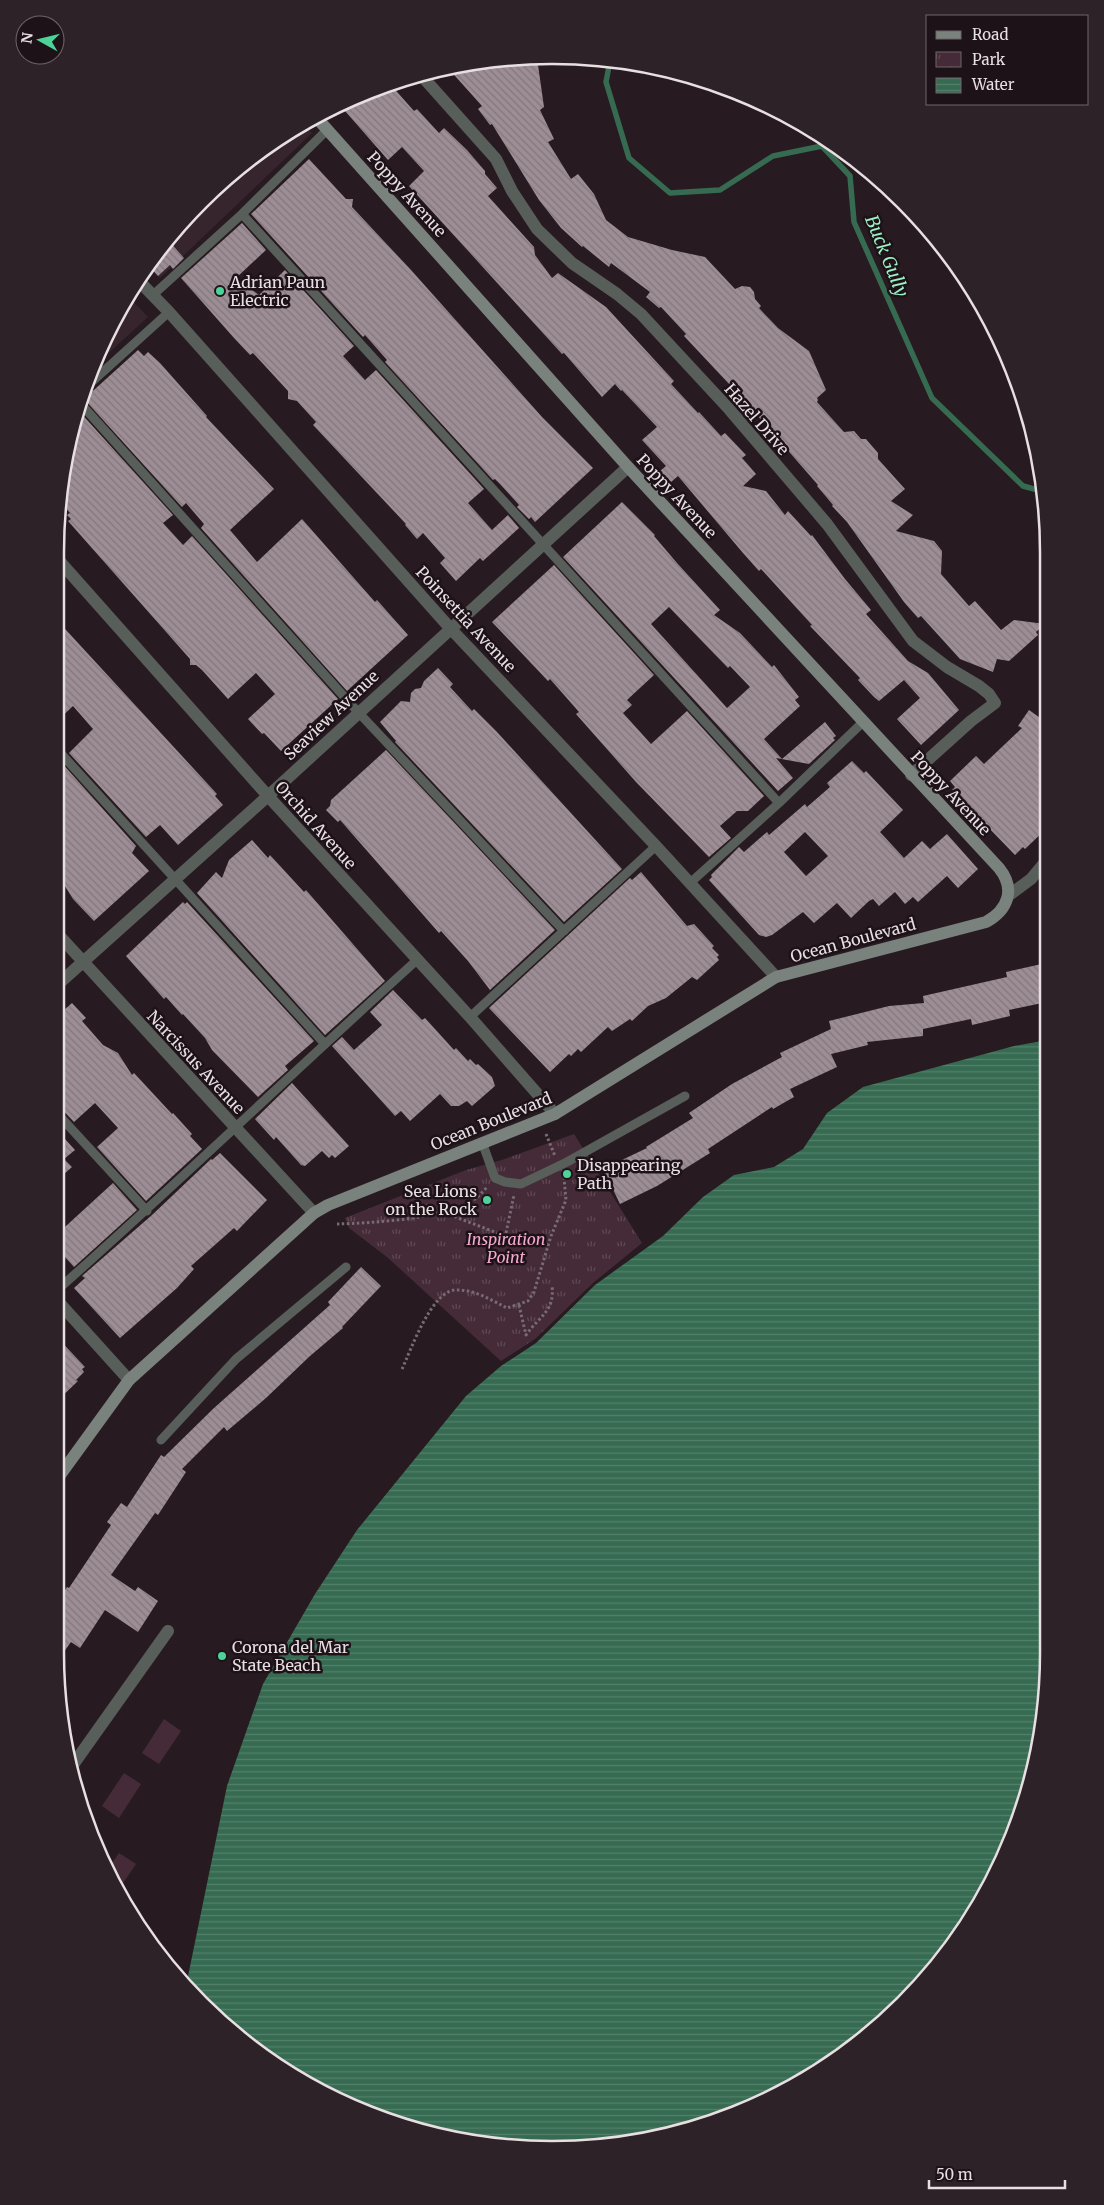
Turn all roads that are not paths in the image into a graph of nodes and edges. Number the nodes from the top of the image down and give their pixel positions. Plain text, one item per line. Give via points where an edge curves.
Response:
1 (426, 80) edge
2 (320, 122) edge
3 (327, 130) junction
4 (242, 214) junction
5 (143, 285) edge
6 (153, 295) junction
7 (169, 312) junction
8 (96, 378) edge
9 (85, 409) edge
10 (628, 467) junction
11 (544, 544) junction
12 (64, 566) edge
13 (450, 628) junction
14 (358, 712) junction
15 (863, 722) junction
16 (64, 757) edge
17 (912, 775) junction
18 (268, 796) junction
19 (779, 803) junction
20 (656, 846) junction
21 (1040, 868) edge
22 (174, 880) junction
23 (690, 882) junction
24 (1008, 896) junction
25 (564, 931) junction
26 (64, 941) edge
27 (417, 960) junction
28 (84, 963) junction
29 (776, 977) junction
30 (64, 980) edge
31 (470, 1017) junction
32 (324, 1043) junction
33 (685, 1096) dead end
34 (555, 1114) junction
35 (64, 1121) edge
36 (235, 1128) junction
37 (482, 1142) junction
38 (147, 1211) junction
39 (314, 1213) junction
40 (346, 1267) dead end
41 (64, 1284) edge
42 (64, 1308) edge
43 (129, 1380) junction
44 (161, 1440) dead end
45 (64, 1470) edge
46 (168, 1631) dead end
47 (76, 1761) edge

1 - 17 street, Hazel Drive via 496,159 537,229 572,263 640,314 729,409 826,524 913,641 989,694 995,703
2 - 3 street, Poppy Avenue
3 - 4 lane
3 - 10 street, Poppy Avenue
4 - 6 lane
4 - 11 lane
5 - 6 street, Poinsettia Avenue
6 - 7 street, Poinsettia Avenue
7 - 8 lane
7 - 13 street, Poinsettia Avenue
9 - 14 lane
10 - 11 street, Seaview Avenue
10 - 15 street, Poppy Avenue
11 - 13 street, Seaview Avenue
11 - 19 lane
12 - 18 street, Orchid Avenue
13 - 14 street, Seaview Avenue
13 - 20 street, Poinsettia Avenue
14 - 18 street, Seaview Avenue
14 - 25 lane
15 - 17 street, Poppy Avenue
15 - 19 lane
16 - 22 lane
17 - 24 street, Poppy Avenue via 1005,875
18 - 22 street, Seaview Avenue
18 - 27 street, Orchid Avenue
19 - 23 lane
20 - 23 street, Poinsettia Avenue
20 - 25 lane
21 - 24 street
22 - 28 street, Seaview Avenue
22 - 32 lane
23 - 29 street, Poinsettia Avenue
24 - 29 street, Ocean Boulevard via 1004,907 986,922
25 - 31 lane
26 - 28 street, Narcissus Avenue
27 - 31 street, Orchid Avenue
27 - 32 lane
28 - 30 street, Seaview Avenue
28 - 36 street, Narcissus Avenue
29 - 34 street, Ocean Boulevard
31 - 34 street, Orchid Avenue
32 - 36 lane
33 - 37 lane via 516,1185 495,1178
34 - 37 street, Ocean Boulevard
35 - 38 lane
36 - 38 lane
36 - 39 street, Narcissus Avenue
37 - 39 street, Ocean Boulevard
38 - 41 lane
39 - 43 street, Ocean Boulevard
40 - 44 lane via 236,1359
42 - 43 street
43 - 45 street, Ocean Boulevard
46 - 47 street

